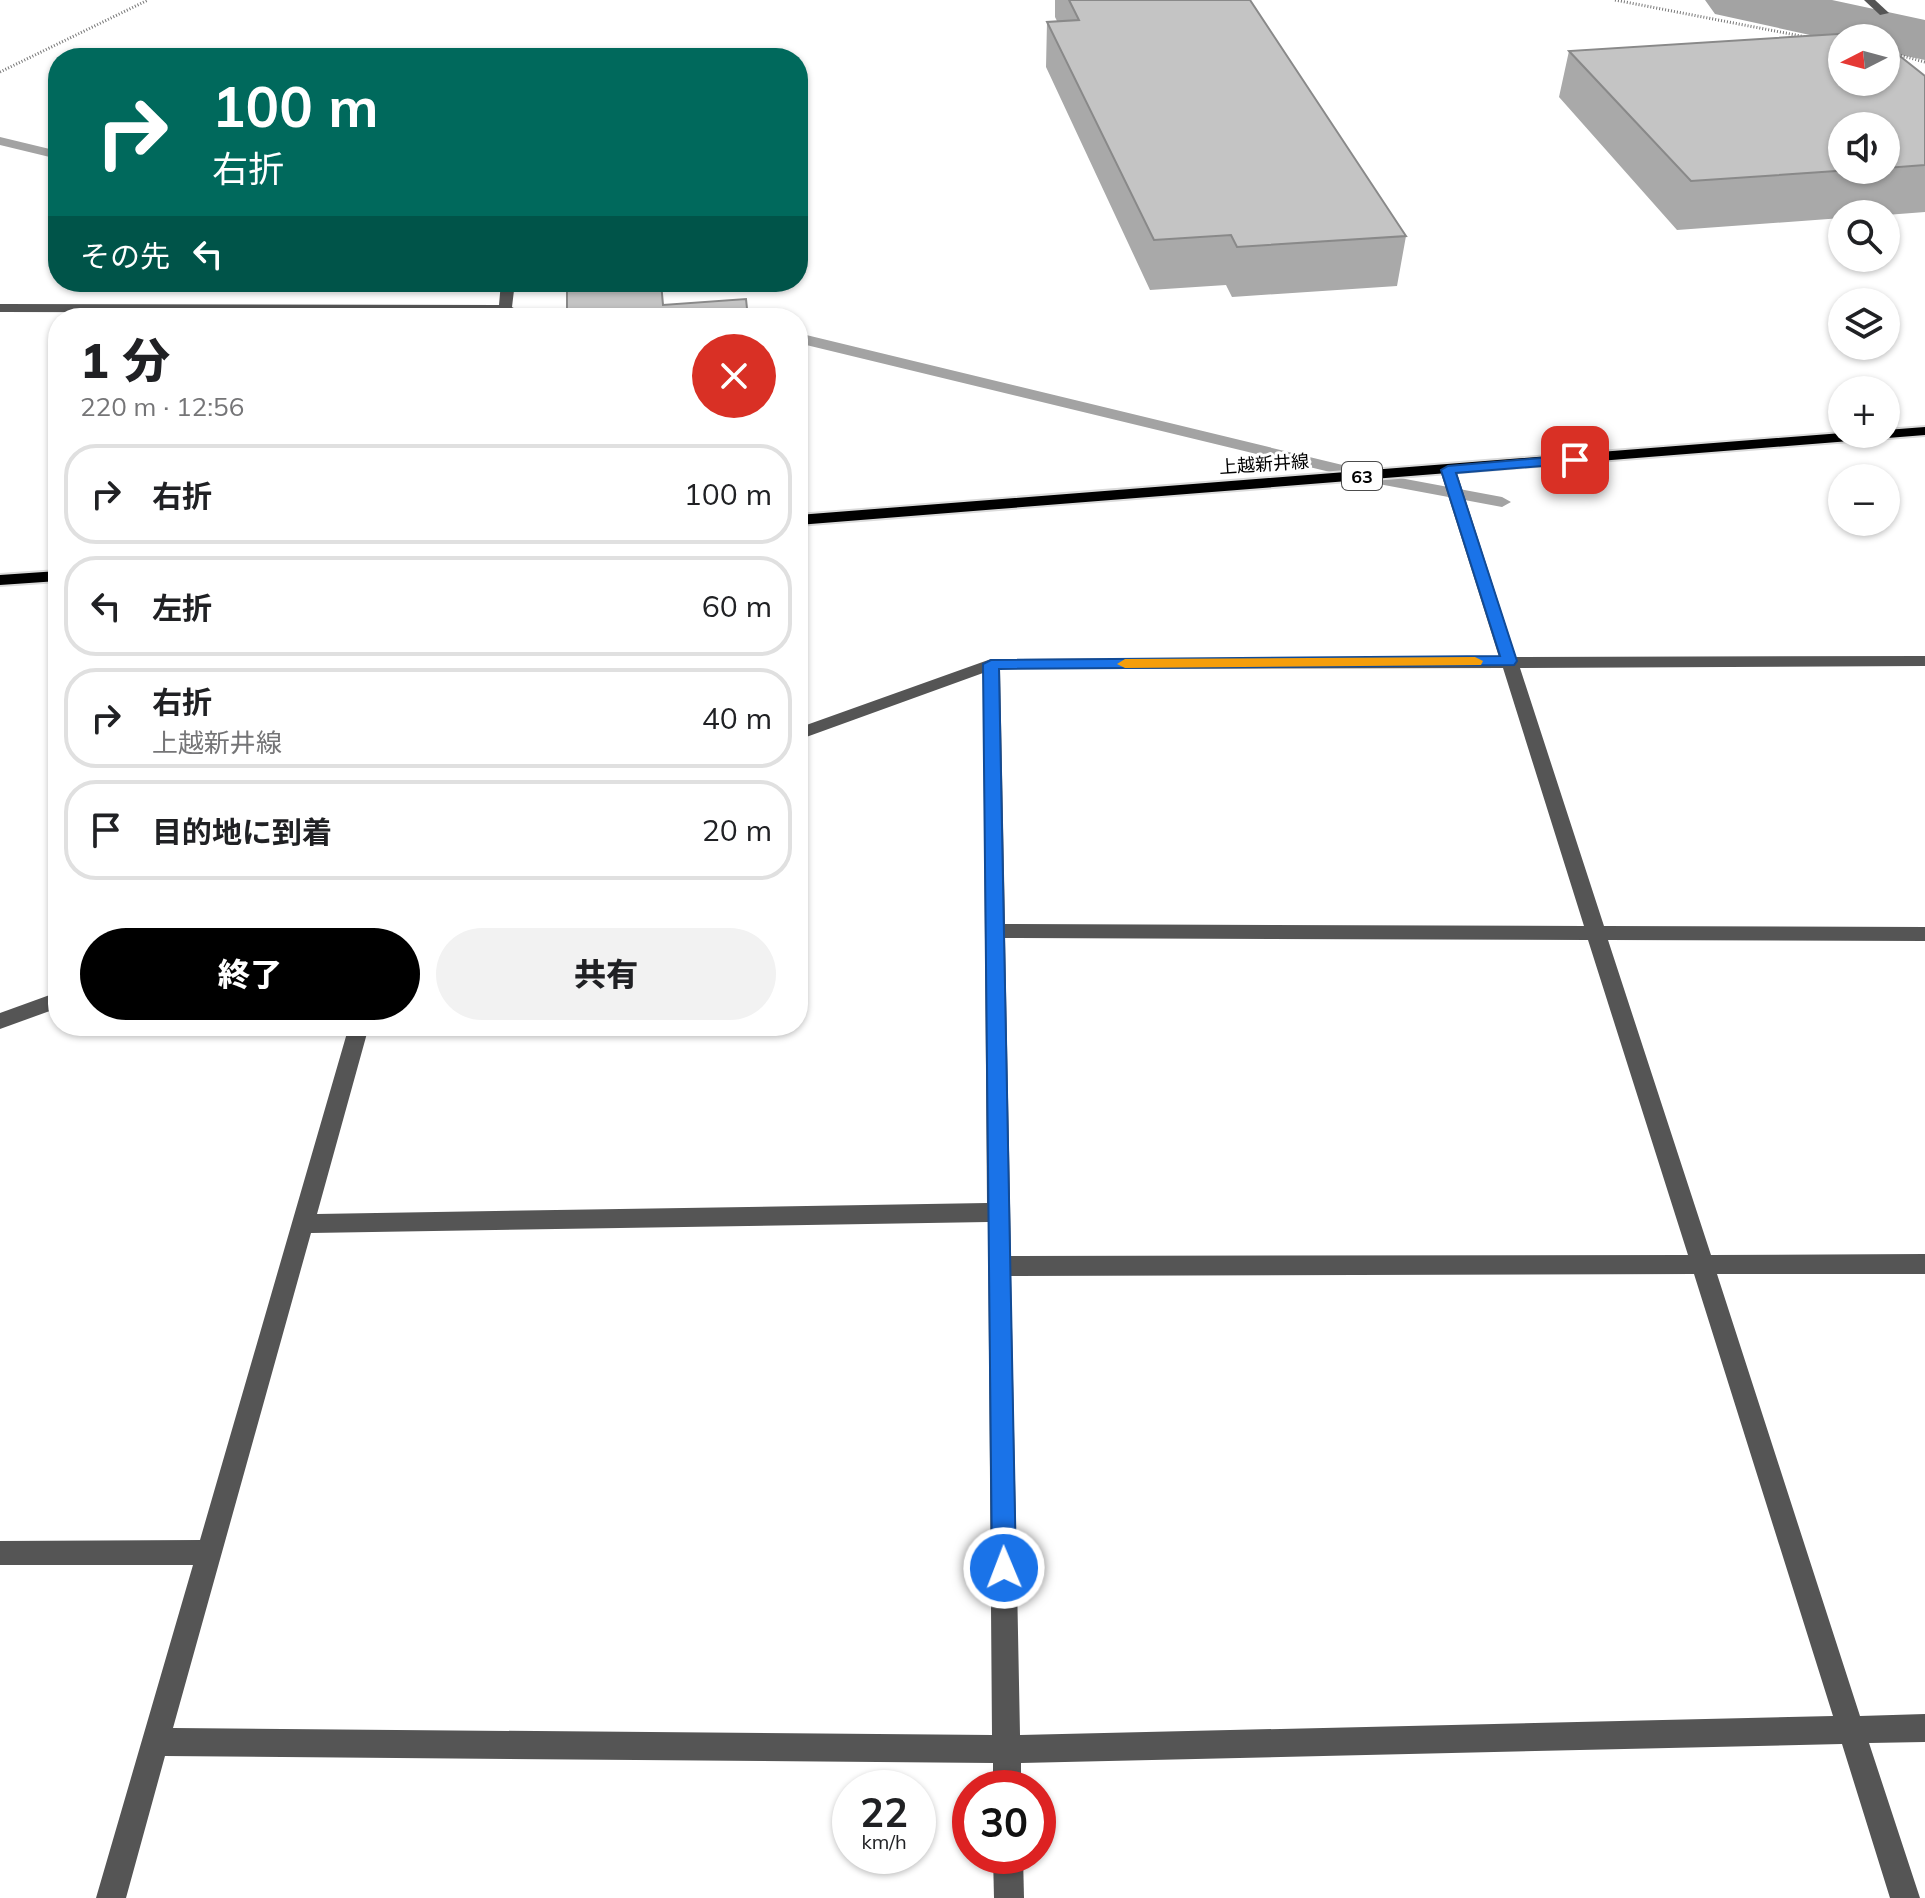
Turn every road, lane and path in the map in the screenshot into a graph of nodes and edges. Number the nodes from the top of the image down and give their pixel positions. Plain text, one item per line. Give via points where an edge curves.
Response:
1 (148, 0) edge
2 (1615, 0) edge
3 (1869, 0) edge
4 (1884, 13) dead end
5 (1812, 38) edge
6 (49, 48) edge
7 (48, 49) edge
8 (1900, 56) edge
9 (1925, 62) edge
10 (0, 72) edge
11 (0, 308) edge
12 (48, 308) edge
13 (1925, 431) edge
14 (1448, 470) junction
15 (808, 519) edge
16 (48, 577) edge
17 (0, 580) edge
18 (1509, 661) junction
19 (1925, 661) edge
20 (991, 664) junction
21 (808, 730) edge
22 (995, 931) junction
23 (1597, 933) junction
24 (1925, 934) edge
25 (48, 1004) edge
26 (0, 1021) edge
27 (356, 1036) edge
28 (999, 1212) junction
29 (303, 1224) junction
30 (1702, 1263) junction
31 (1925, 1264) edge
32 (1000, 1266) junction
33 (210, 1552) junction
34 (0, 1553) edge
35 (1850, 1728) junction
36 (1925, 1728) edge
37 (156, 1742) junction
38 (1007, 1749) junction
39 (1007, 1770) edge
40 (1008, 1874) edge
41 (111, 1898) edge
42 (1009, 1898) edge
43 (1905, 1898) edge

1 - 6 path
2 - 5 path
3 - 4 street
7 - 10 path
8 - 9 path
11 - 12 street
13 - 14 main road, 上越新井線 / 63
14 - 15 main road, 上越新井線 / 63
14 - 18 street
16 - 17 main road
18 - 19 street
18 - 20 street
18 - 23 street
20 - 21 street
20 - 22 street
22 - 23 street
22 - 28 street
23 - 24 street
23 - 30 street
25 - 26 street
27 - 29 street
28 - 29 street
28 - 32 street
29 - 33 street
30 - 31 street
30 - 32 street
30 - 35 street
32 - 38 street
33 - 34 street
33 - 37 street
35 - 36 street
35 - 38 street
35 - 43 street
37 - 38 street
37 - 41 street
38 - 39 street
40 - 42 street

